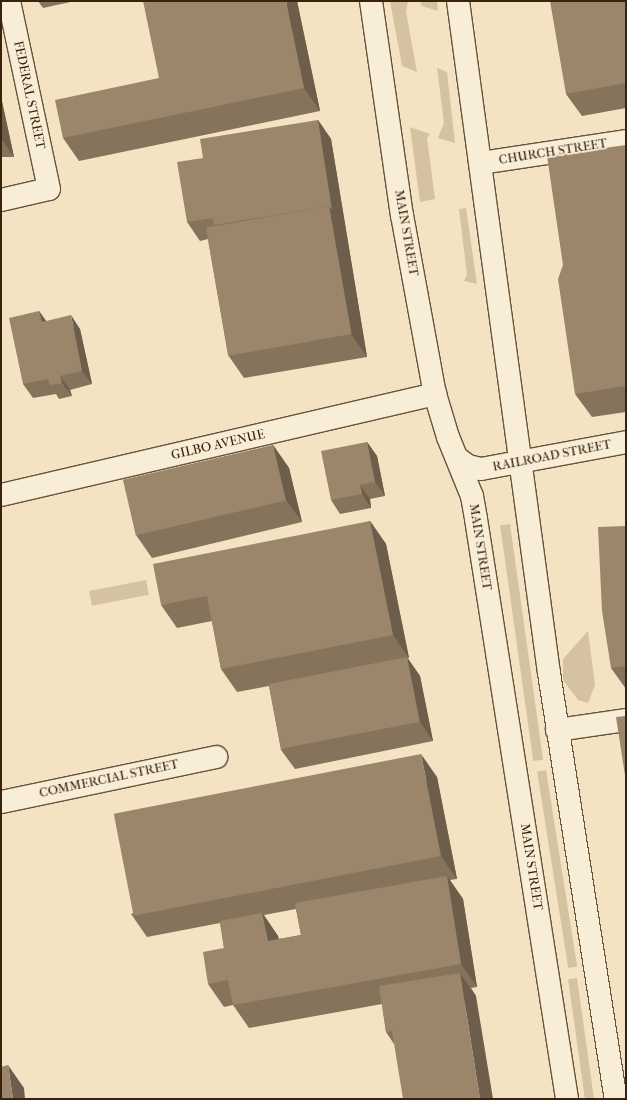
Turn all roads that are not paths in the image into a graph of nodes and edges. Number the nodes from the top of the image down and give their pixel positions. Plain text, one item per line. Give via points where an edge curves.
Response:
1 (9, 1) edge
2 (371, 1) edge
3 (458, 1) edge
4 (626, 140) edge
5 (481, 163) junction
6 (1, 200) edge
7 (435, 394) junction
8 (626, 442) edge
9 (457, 458) junction
10 (519, 461) junction
11 (1, 495) edge
12 (626, 720) edge
13 (557, 730) junction
14 (216, 757) dead end
15 (1, 802) edge
16 (567, 1099) edge
17 (616, 1099) edge

1 - 6 main road, FEDERAL STREET via 49,189
2 - 7 main road, MAIN STREET via 402,215
3 - 5 main road
4 - 5 main road, CHURCH STREET
5 - 10 main road
7 - 9 main road, MAIN STREET
7 - 11 main road, GILBO AVENUE
8 - 10 main road, RAILROAD STREET
9 - 10 main road, RAILROAD STREET via 468,466 481,469
9 - 16 main road, MAIN STREET via 472,496 476,519
10 - 13 main road
12 - 13 main road
13 - 17 main road
14 - 15 main road, COMMERCIAL STREET

